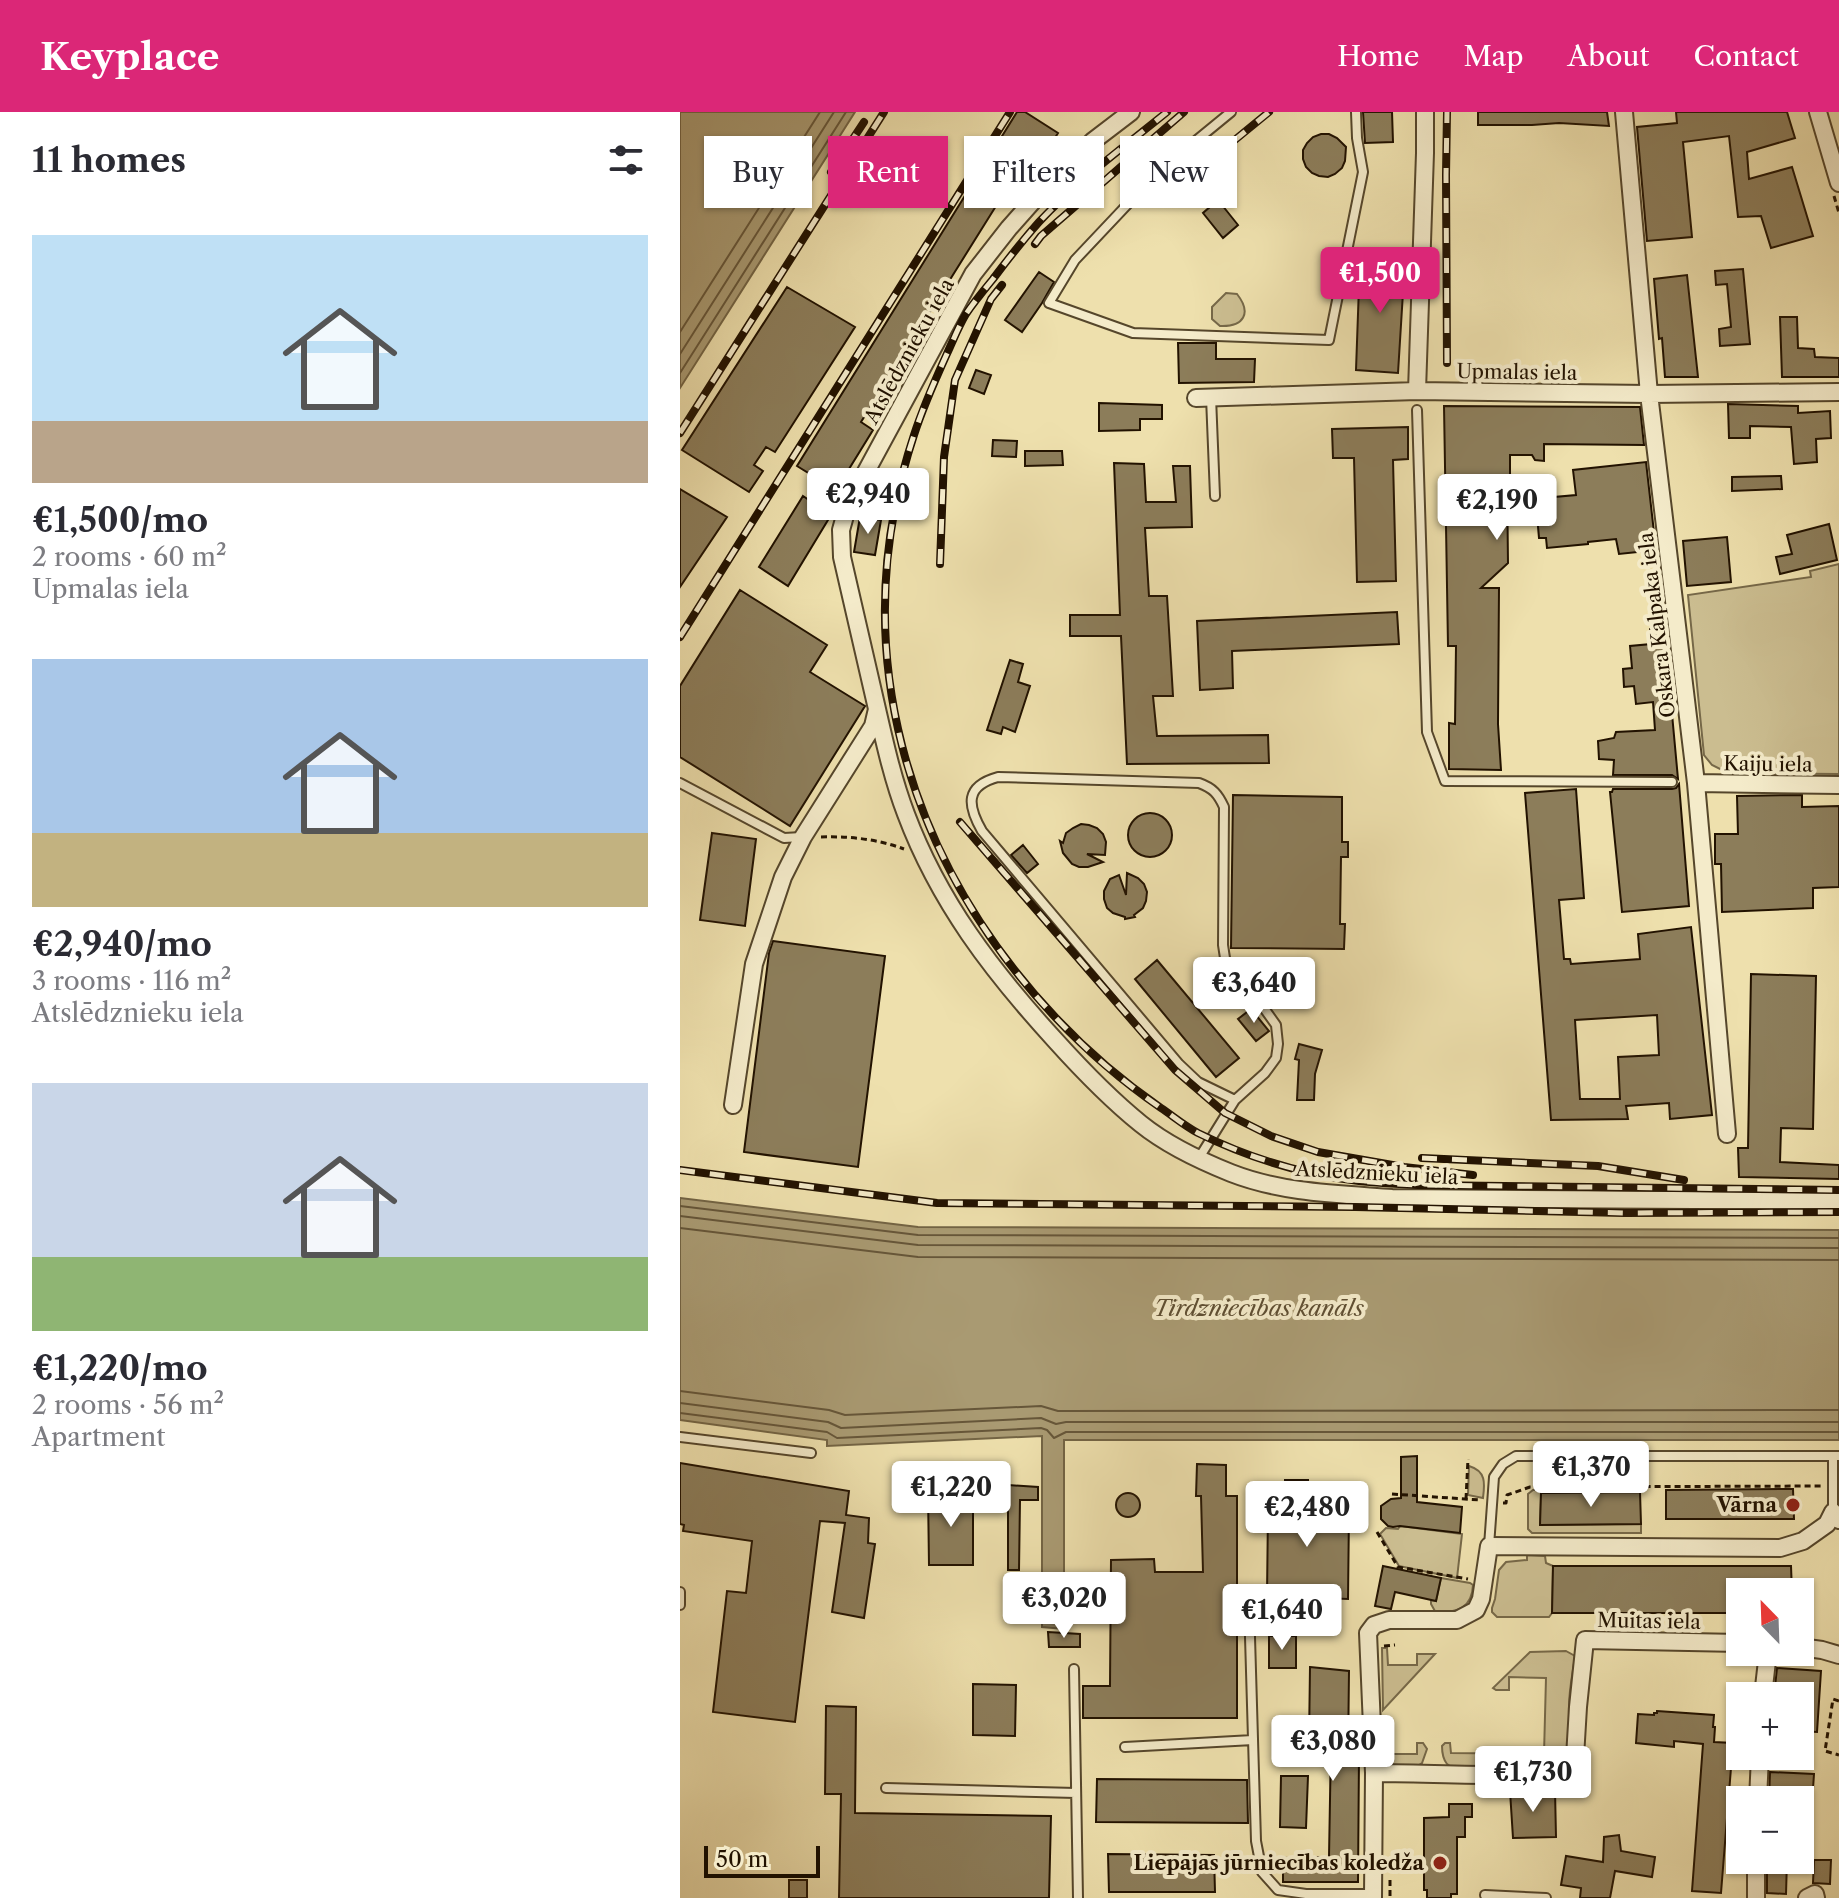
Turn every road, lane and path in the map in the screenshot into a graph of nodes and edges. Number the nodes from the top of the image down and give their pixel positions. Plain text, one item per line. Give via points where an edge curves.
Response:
1 (1131, 112) edge
2 (1231, 112) edge
3 (1356, 112) edge
4 (1425, 112) edge
5 (1624, 112) edge
6 (1818, 112) edge
7 (1836, 154) edge
8 (1839, 183) edge
9 (1417, 391) junction
10 (1839, 392) edge
11 (1649, 394) junction
12 (1203, 397) joint
13 (1417, 410) dead end
14 (1215, 496) dead end
15 (877, 709) junction
16 (1672, 782) dead end
17 (680, 783) edge
18 (1696, 783) junction
19 (1839, 785) edge
20 (803, 837) junction
21 (926, 858) junction
22 (1235, 1100) junction
23 (733, 1105) dead end
24 (1727, 1134) dead end
25 (1198, 1159) junction
26 (1839, 1201) edge
27 (680, 1437) edge
28 (811, 1453) dead end
29 (1836, 1456) edge
30 (1468, 1459) dead end
31 (1833, 1487) junction
32 (1392, 1494) dead end
33 (1466, 1499) junction
34 (1492, 1502) junction
35 (1836, 1516) edge
36 (1377, 1532) dead end
37 (1489, 1546) junction
38 (1483, 1582) junction
39 (680, 1592) edge
40 (1249, 1603) dead end
41 (680, 1605) edge
42 (1726, 1643) edge
43 (1814, 1649) edge
44 (1839, 1655) edge
45 (1074, 1669) dead end
46 (1839, 1701) edge
47 (1253, 1740) junction
48 (1125, 1747) dead end
49 (1839, 1755) edge
50 (1374, 1773) junction
51 (886, 1788) dead end
52 (1076, 1793) junction
53 (1756, 1874) edge
54 (1485, 1895) dead end
55 (1373, 1896) edge
56 (1078, 1898) edge
57 (1546, 1898) edge
58 (1756, 1898) edge
59 (1807, 1898) edge
60 (1816, 1898) edge

1 - 15 street, Atslēdznieku iela via 1049,183 973,274 848,505 841,530 842,557
2 - 3 lane via 1159,171 1075,260 1049,303 1133,333 1329,340 1363,172
4 - 9 street
5 - 11 street, Oskara Kalpaka iela
6 - 7 street
7 - 8 street
9 - 11 street, Upmalas iela
9 - 12 street, Upmalas iela
10 - 11 street, Upmalas iela
11 - 18 street, Oskara Kalpaka iela
12 - 14 lane
13 - 16 lane via 1427,732 1445,781
15 - 20 street via 873,726
15 - 21 street, Atslēdznieku iela via 906,815
17 - 20 lane via 784,838
18 - 19 street, Kaiju iela
18 - 24 street, Oskara Kalpaka iela
20 - 21 path via 885,842
20 - 23 street via 783,877 754,964
21 - 25 street, Atslēdznieku iela via 973,942 1047,1031 1143,1126
22 - 22 lane via 1265,1073 1278,1044 1276,1025 1225,958 1224,807 1219,796 1199,783 998,777 983,781 971,802 982,831 1179,1064 1198,1082
22 - 25 lane
25 - 26 street, Atslēdznieku iela via 1273,1186 1379,1197
27 - 28 lane
29 - 31 lane
29 - 34 lane via 1516,1456 1494,1477
30 - 33 path
31 - 34 path via 1530,1487 1507,1495 1506,1503
31 - 35 lane
32 - 33 path
33 - 34 path
34 - 37 lane
35 - 37 street via 1803,1541 1780,1548
36 - 38 path via 1398,1567
37 - 38 street
38 - 50 street via 1476,1610 1457,1620 1389,1620 1368,1633
39 - 41 lane
40 - 47 lane
42 - 50 street, Muitas iela via 1585,1640 1574,1774
43 - 44 street
45 - 52 lane
46 - 49 path via 1833,1699 1825,1751
47 - 48 lane
47 - 55 lane via 1262,1872 1278,1890
50 - 55 street
51 - 52 lane
52 - 56 lane
53 - 58 street
54 - 57 lane
59 - 60 street

